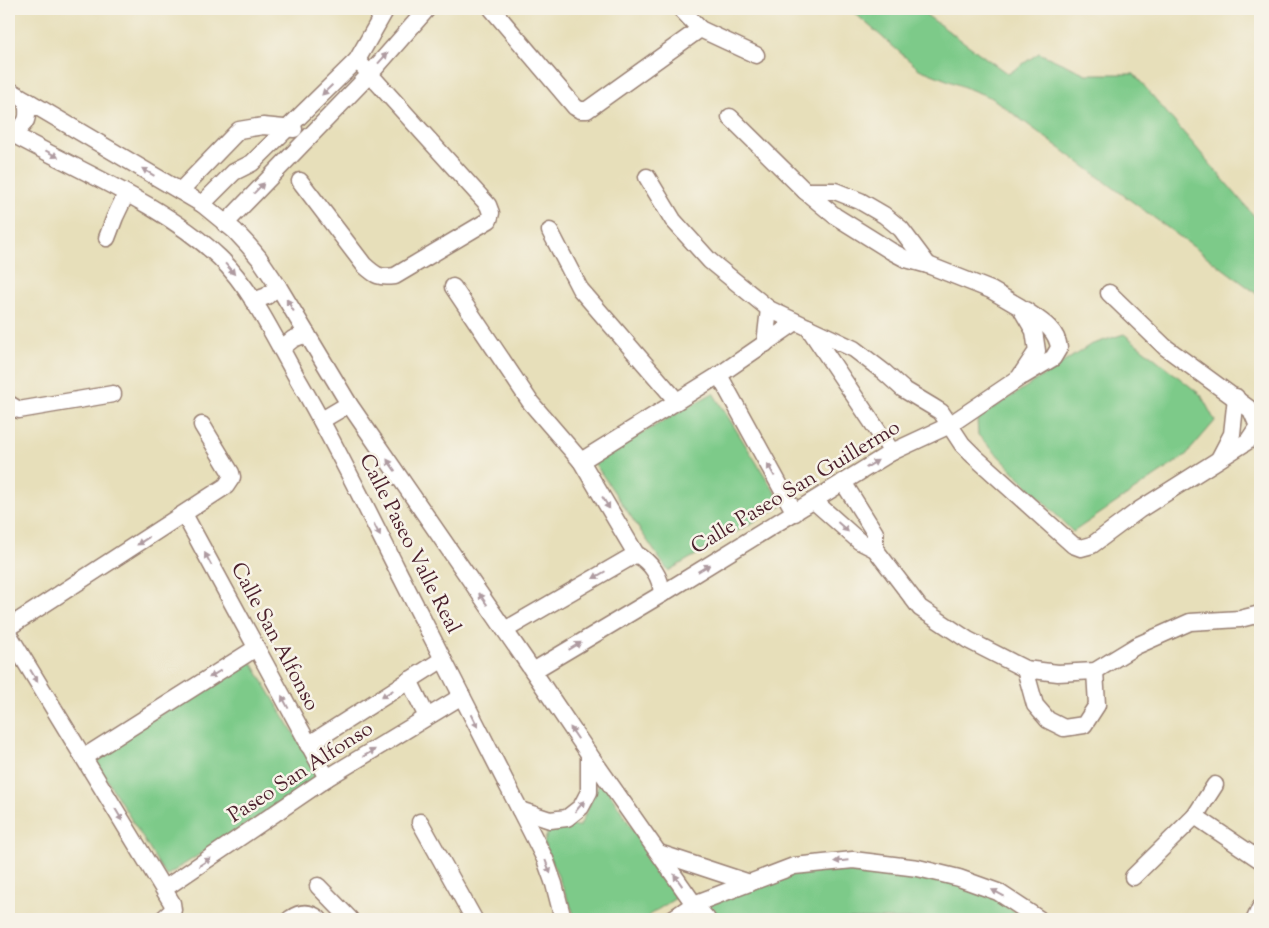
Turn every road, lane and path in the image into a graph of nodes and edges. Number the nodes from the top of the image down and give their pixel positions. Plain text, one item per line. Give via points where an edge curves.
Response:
1 (386, 9) edge
2 (427, 9) edge
3 (492, 9) edge
4 (680, 9) edge
5 (700, 29) junction
6 (756, 55) dead end
7 (357, 60) junction
8 (370, 74) junction
9 (9, 90) edge
10 (26, 100) junction
11 (730, 117) dead end
12 (288, 128) junction
13 (10, 132) edge
14 (312, 134) junction
15 (647, 177) dead end
16 (300, 181) dead end
17 (806, 191) junction
18 (180, 192) junction
19 (126, 194) junction
20 (202, 204) junction
21 (225, 224) junction
22 (550, 231) dead end
23 (107, 238) dead end
24 (928, 265) junction
25 (278, 286) junction
26 (454, 287) dead end
27 (1109, 293) dead end
28 (254, 301) junction
29 (1020, 307) junction
30 (769, 309) junction
31 (802, 325) junction
32 (311, 340) junction
33 (765, 344) junction
34 (285, 356) junction
35 (719, 375) junction
36 (1019, 378) junction
37 (113, 394) dead end
38 (1236, 397) junction
39 (676, 400) junction
40 (9, 404) edge
41 (349, 404) junction
42 (322, 420) junction
43 (202, 425) dead end
44 (948, 426) junction
45 (892, 452) junction
46 (1218, 460) junction
47 (581, 461) junction
48 (843, 482) junction
49 (814, 501) junction
50 (795, 513) junction
51 (184, 514) junction
52 (875, 549) junction
53 (636, 554) junction
54 (662, 594) junction
55 (1260, 614) edge
56 (9, 627) edge
57 (505, 630) junction
58 (9, 635) edge
59 (256, 648) junction
60 (443, 659) junction
61 (1025, 669) junction
62 (533, 671) junction
63 (1094, 671) junction
64 (409, 680) junction
65 (462, 696) junction
66 (427, 717) junction
67 (308, 744) junction
68 (589, 754) junction
69 (84, 757) junction
70 (327, 778) junction
71 (1215, 785) dead end
72 (520, 810) junction
73 (1195, 816) junction
74 (420, 822) dead end
75 (659, 853) junction
76 (1260, 860) edge
77 (1133, 877) dead end
78 (750, 883) junction
79 (318, 886) dead end
80 (164, 889) junction
81 (694, 904) junction
82 (1260, 908) edge
83 (163, 919) edge
84 (290, 919) edge
85 (319, 919) edge
86 (350, 919) edge
87 (474, 919) edge
88 (563, 919) edge
89 (672, 919) edge
90 (707, 919) edge
91 (1039, 919) edge
92 (1255, 919) edge

1 - 7 street
8 -> 2 street
3 - 5 street via 580,110 586,110
4 - 5 street
5 - 6 street
7 - 8 street
7 -> 12 street
8 - 14 street
8 - 16 street via 488,205 489,220 395,276 383,278 374,275 364,265
9 - 10 street, Calle Paseo Valle Real
10 - 13 street via 26,123
18 -> 10 street, Calle Paseo Valle Real
11 - 17 street
12 - 14 street
12 - 18 street via 263,126 239,130
12 - 20 street via 252,163 234,172
13 -> 19 street, Calle Paseo Valle Real
21 -> 14 street
15 - 30 street, Calle Paseo San Guillermo via 672,220 710,261
17 - 24 street via 835,216 891,251
17 - 24 street via 835,191 884,215 901,229
18 - 20 street, Calle Paseo Valle Real
19 - 23 street
19 -> 28 street, Calle Paseo Valle Real via 201,242 239,279
20 - 21 street, Calle Paseo Valle Real
21 - 25 street, Calle Paseo Valle Real via 260,258
22 - 39 street via 580,289
24 - 29 street via 992,290
25 - 28 street via 267,296
32 -> 25 street, Calle Paseo Valle Real
26 - 47 street via 532,403
27 - 38 street via 1166,347
28 - 34 street, Calle Paseo Valle Real
29 - 36 street via 1034,331 1037,351
29 - 36 street via 1051,329 1058,339 1059,348 1052,358
30 - 31 street, Calle Paseo San Guillermo
30 - 33 street
31 - 33 street
31 - 44 street, Calle Paseo San Guillermo via 854,349 903,389 941,412
31 - 45 street
32 - 34 street via 293,339
32 - 41 street, Calle Paseo Valle Real
33 - 35 street
34 - 42 street, Calle Paseo Valle Real
35 - 39 street
50 -> 35 street
36 - 44 street
37 - 40 street via 19,410
38 - 46 street via 1232,434
38 - 46 street via 1251,410 1258,426 1248,441
39 - 47 street
41 - 42 street
57 -> 41 street, Calle Paseo Valle Real
42 -> 60 street, Calle Paseo Valle Real
43 - 51 street via 232,477 226,486
44 - 45 street, Calle Paseo San Guillermo
44 - 46 street via 974,456 1073,545 1081,548 1092,545 1139,510
48 -> 45 street, Calle Paseo San Guillermo
47 -> 53 street
48 - 49 street, Calle Paseo San Guillermo
48 - 52 street via 875,533
49 - 50 street, Calle Paseo San Guillermo
49 -> 52 street via 859,541
54 -> 50 street, Calle Paseo San Guillermo
51 -> 56 street
59 -> 51 street, Calle San Alfonso
52 - 61 street via 920,608 968,640
53 - 54 street via 657,574 662,583
53 -> 57 street
62 -> 54 street, Calle Paseo San Guillermo
55 - 63 street via 1240,619 1190,622 1136,646
57 - 62 street, Calle Paseo Valle Real
58 -> 69 street
67 -> 59 street, Calle San Alfonso
59 -> 69 street
60 - 64 street
60 - 65 street, Calle Paseo Valle Real
61 - 63 street via 1058,673
61 - 63 street via 1035,705 1048,720 1064,728 1084,725 1097,705
68 -> 62 street, Calle Paseo Valle Real
64 - 66 street
64 -> 67 street
65 - 66 street, Paseo San Alfonso
65 -> 72 street, Calle Paseo Valle Real
70 -> 66 street, Paseo San Alfonso
67 - 70 street, Calle San Alfonso
72 -> 68 street via 550,820 567,818 581,807 589,792
68 - 75 street, Calle Paseo Valle Real
69 -> 80 street
80 -> 70 street, Paseo San Alfonso
71 - 73 street
72 -> 88 street, Calle Paseo Valle Real via 545,859
73 - 76 street
73 - 77 street
74 - 87 street
75 - 78 street
81 -> 75 street, Calle Paseo Valle Real
78 - 81 street
91 -> 78 street via 998,892 959,878 900,865 853,860 794,866
79 - 86 street
80 - 83 street via 173,910
81 - 89 street
81 - 90 street, Calle Paseo Valle Real
82 - 92 street
84 - 85 street via 300,913

